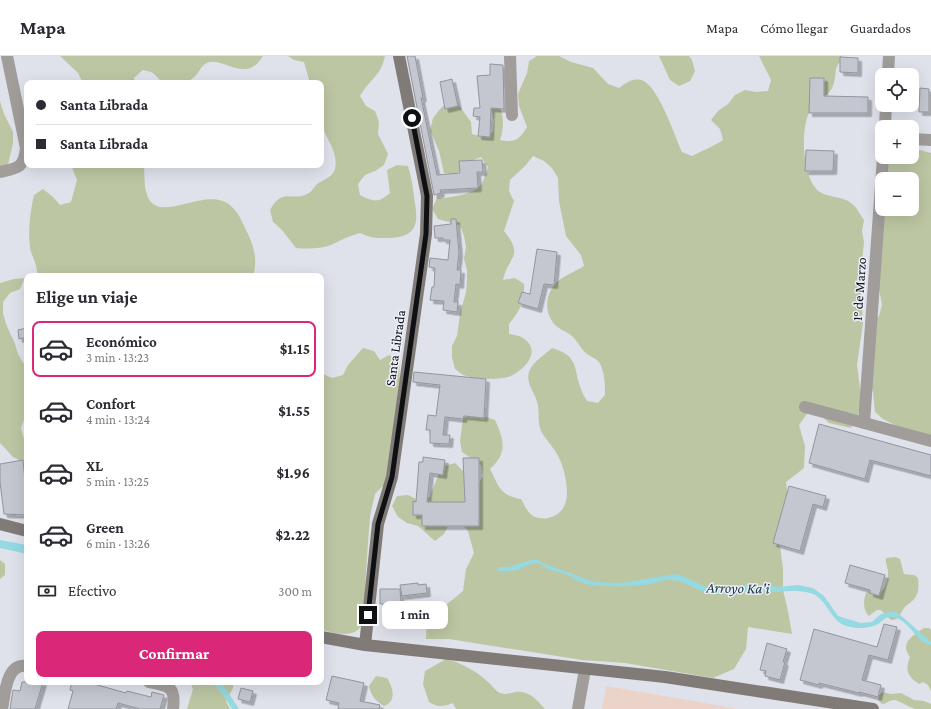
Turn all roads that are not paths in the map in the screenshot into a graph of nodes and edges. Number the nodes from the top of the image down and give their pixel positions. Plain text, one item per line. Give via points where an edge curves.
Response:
1 (7, 56) edge
2 (399, 56) edge
3 (510, 56) edge
4 (889, 56) edge
5 (888, 68) edge
6 (512, 115) dead end
7 (24, 138) edge
8 (919, 139) edge
9 (931, 140) edge
10 (24, 160) edge
11 (882, 164) edge
12 (0, 172) edge
13 (804, 407) dead end
14 (864, 423) junction
15 (931, 441) edge
16 (0, 524) edge
17 (24, 530) edge
18 (324, 638) edge
19 (365, 645) junction
20 (24, 666) edge
21 (585, 669) junction
22 (162, 685) edge
23 (857, 708) edge
24 (2, 709) edge
25 (173, 709) edge
26 (578, 709) edge
27 (873, 709) edge

1 - 7 street
2 - 19 street, Santa Librada via 427,196 426,234 392,477 378,524
3 - 6 street
4 - 5 street
8 - 9 street
10 - 12 street via 19,167
11 - 14 street, 1° de Marzo
13 - 14 street
14 - 15 street
16 - 17 street
18 - 19 street
19 - 21 street
20 - 24 street via 14,669
21 - 23 street via 665,677
21 - 26 street
22 - 25 street via 171,690 174,697
23 - 27 street

